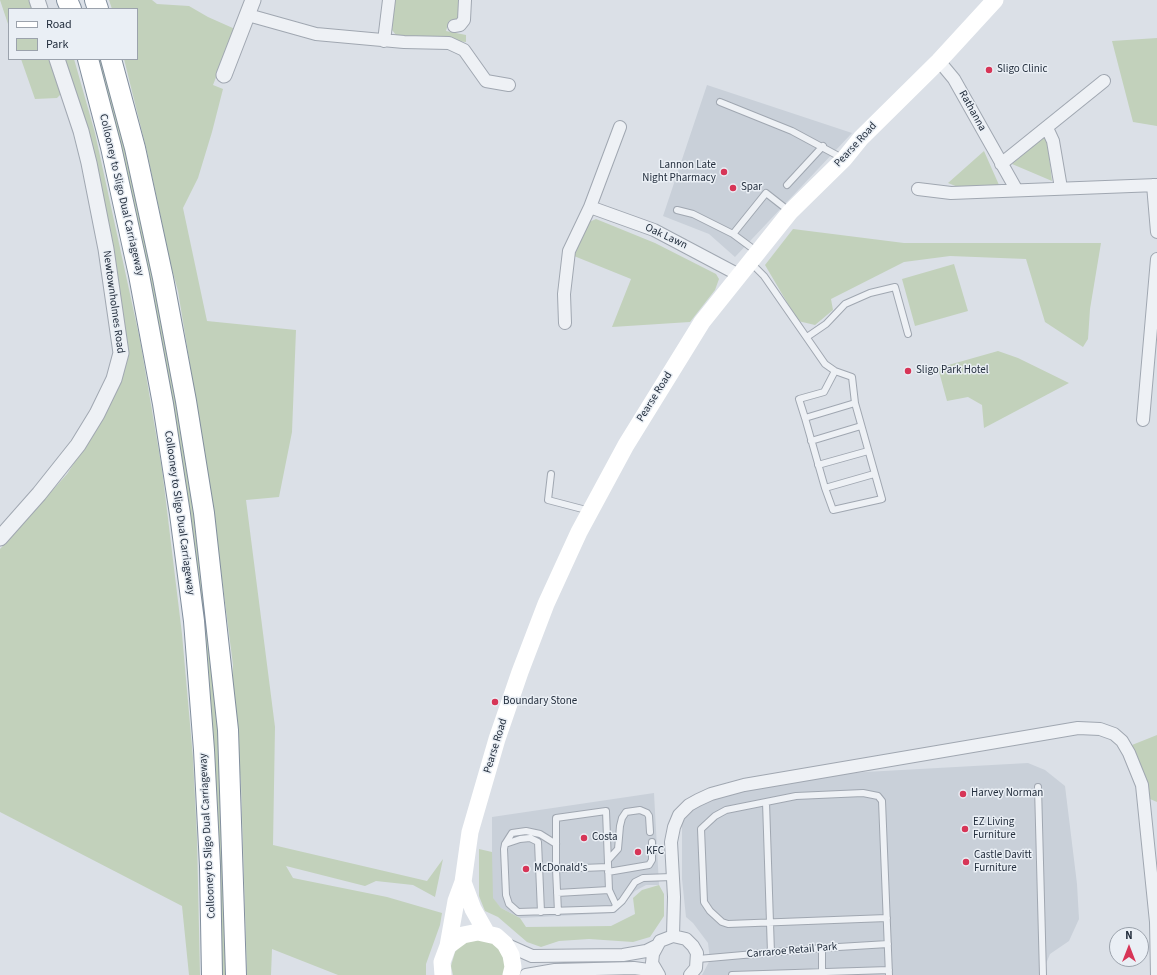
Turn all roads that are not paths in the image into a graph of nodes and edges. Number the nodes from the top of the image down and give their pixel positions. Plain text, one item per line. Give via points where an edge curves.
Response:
1 (253, 0) edge
2 (389, 0) edge
3 (466, 0) edge
4 (995, 0) edge
5 (248, 14) junction
6 (454, 26) dead end
7 (384, 41) junction
8 (57, 60) edge
9 (88, 60) edge
10 (111, 60) edge
11 (939, 61) junction
12 (224, 75) dead end
13 (1104, 81) dead end
14 (509, 85) dead end
15 (720, 102) dead end
16 (620, 127) dead end
17 (1047, 128) junction
18 (823, 146) junction
19 (844, 159) junction
20 (1001, 164) junction
21 (787, 185) dead end
22 (1155, 185) edge
23 (1061, 188) junction
24 (1016, 189) junction
25 (918, 190) dead end
26 (590, 207) junction
27 (677, 210) dead end
28 (790, 212) junction
29 (1157, 232) edge
30 (733, 234) junction
31 (754, 257) junction
32 (1157, 259) edge
33 (739, 275) junction
34 (564, 323) dead end
35 (908, 334) dead end
36 (807, 337) junction
37 (1152, 359) edge
38 (835, 371) junction
39 (855, 403) junction
40 (805, 418) junction
41 (1143, 420) dead end
42 (862, 426) junction
43 (811, 441) junction
44 (868, 451) junction
45 (818, 465) junction
46 (551, 474) dead end
47 (874, 474) junction
48 (825, 488) junction
49 (590, 511) junction
50 (0, 538) edge
51 (1038, 787) dead end
52 (766, 802) junction
53 (1157, 810) edge
54 (1145, 813) junction
55 (650, 832) dead end
56 (652, 842) dead end
57 (506, 844) junction
58 (556, 844) junction
59 (608, 866) junction
60 (556, 869) junction
61 (672, 877) junction
62 (463, 882) junction
63 (609, 890) junction
64 (558, 893) junction
65 (616, 906) junction
66 (541, 912) junction
67 (558, 912) junction
68 (887, 918) junction
69 (771, 922) junction
70 (1156, 922) edge
71 (486, 932) junction
72 (673, 936) junction
73 (505, 944) junction
74 (888, 944) junction
75 (448, 946) junction
76 (656, 946) junction
77 (822, 948) junction
78 (771, 953) junction
79 (698, 959) junction
80 (657, 973) edge
81 (822, 973) edge
82 (889, 973) edge
83 (212, 975) edge
84 (236, 975) edge
85 (443, 975) edge
86 (511, 975) edge
87 (526, 975) edge
88 (690, 975) edge
89 (732, 975) edge
90 (1043, 975) edge
91 (1157, 975) edge

1 - 5 street
2 - 7 street
3 - 6 street via 464,20 460,25
4 - 11 main road, Pearse Road
5 - 7 street via 316,34
5 - 12 street
7 - 14 street via 449,43 464,50 486,81
8 - 50 street, Newtownholmes Road via 89,163 106,249 121,353 114,379 78,445
9 - 83 highway, Collooney to Sligo Dual Carriageway via 111,147 139,275 180,514 194,621 204,750
10 - 84 highway, Collooney to Sligo Dual Carriageway via 163,278 204,513 228,730
11 - 19 main road, Pearse Road via 861,138
11 - 20 street, Rathanna via 954,80
13 - 17 street
15 - 18 lane
16 - 26 street
17 - 20 street
17 - 23 street via 1053,141
18 - 19 lane
18 - 21 lane
19 - 28 main road, Pearse Road
20 - 24 street, Rathanna
22 - 23 street
22 - 29 street
23 - 24 street
24 - 25 street via 951,193
26 - 33 street, Oak Lawn via 654,230
26 - 34 street via 569,251 564,294
27 - 30 lane via 693,214
28 - 30 lane via 766,193
28 - 31 main road, Pearse Road
30 - 31 lane
31 - 33 main road, Pearse Road
31 - 36 lane via 764,276
32 - 37 street
33 - 49 main road, Pearse Road via 686,347 626,445
35 - 36 lane via 895,287 870,293 845,304 826,324
36 - 38 lane via 826,364
37 - 41 street
38 - 39 lane via 852,377
38 - 40 lane via 824,392 799,399
39 - 40 lane
39 - 42 lane
40 - 43 lane
42 - 43 lane
42 - 44 lane
43 - 45 lane
44 - 45 lane
44 - 47 lane
45 - 48 lane
46 - 49 lane via 548,500
47 - 48 lane
47 - 48 lane via 882,499 833,510
49 - 62 main road, Pearse Road via 546,604 497,739 472,826
51 - 90 lane
52 - 68 lane via 809,795 863,793 878,796 882,801
52 - 69 lane
52 - 69 lane via 726,810 715,816 701,829 701,850 703,896 710,911 728,924
53 - 54 street
54 - 61 street via 1142,785 1130,753 1122,741 1114,734 1100,729 1078,728 744,785 710,794 689,805 674,827 671,842
54 - 70 street
55 - 59 lane via 647,813 640,810 626,812 620,826 618,849
56 - 59 lane via 652,860 649,865
57 - 58 lane via 512,833 526,831 540,834
57 - 66 lane via 506,896 509,904 518,912
57 - 66 lane via 530,838 538,842
58 - 59 lane via 556,818 606,811
58 - 60 lane
59 - 60 lane
59 - 63 lane
60 - 64 lane
61 - 65 lane via 643,878 635,882
61 - 72 street
62 - 71 main road, Pearse Road via 473,909
62 - 75 main road, Pearse Road via 456,901
63 - 64 lane
63 - 65 lane
64 - 67 lane
65 - 67 lane via 606,910
66 - 67 lane
68 - 69 lane
68 - 74 lane
69 - 78 lane
70 - 91 street
71 - 73 main road
71 - 75 main road via 470,932
72 - 76 street via 660,941
72 - 79 street via 686,939 693,946
73 - 76 street via 532,956 623,955 646,951
73 - 86 main road via 511,955
74 - 77 lane, Carraroe Retail Park
74 - 82 lane
75 - 85 main road, Pearse Road via 442,962
76 - 80 street via 652,954 652,963
77 - 78 lane, Carraroe Retail Park
77 - 81 lane
78 - 79 lane, Carraroe Retail Park
79 - 88 street via 696,968
80 - 87 street via 634,968 555,970
81 - 82 lane
81 - 89 lane

